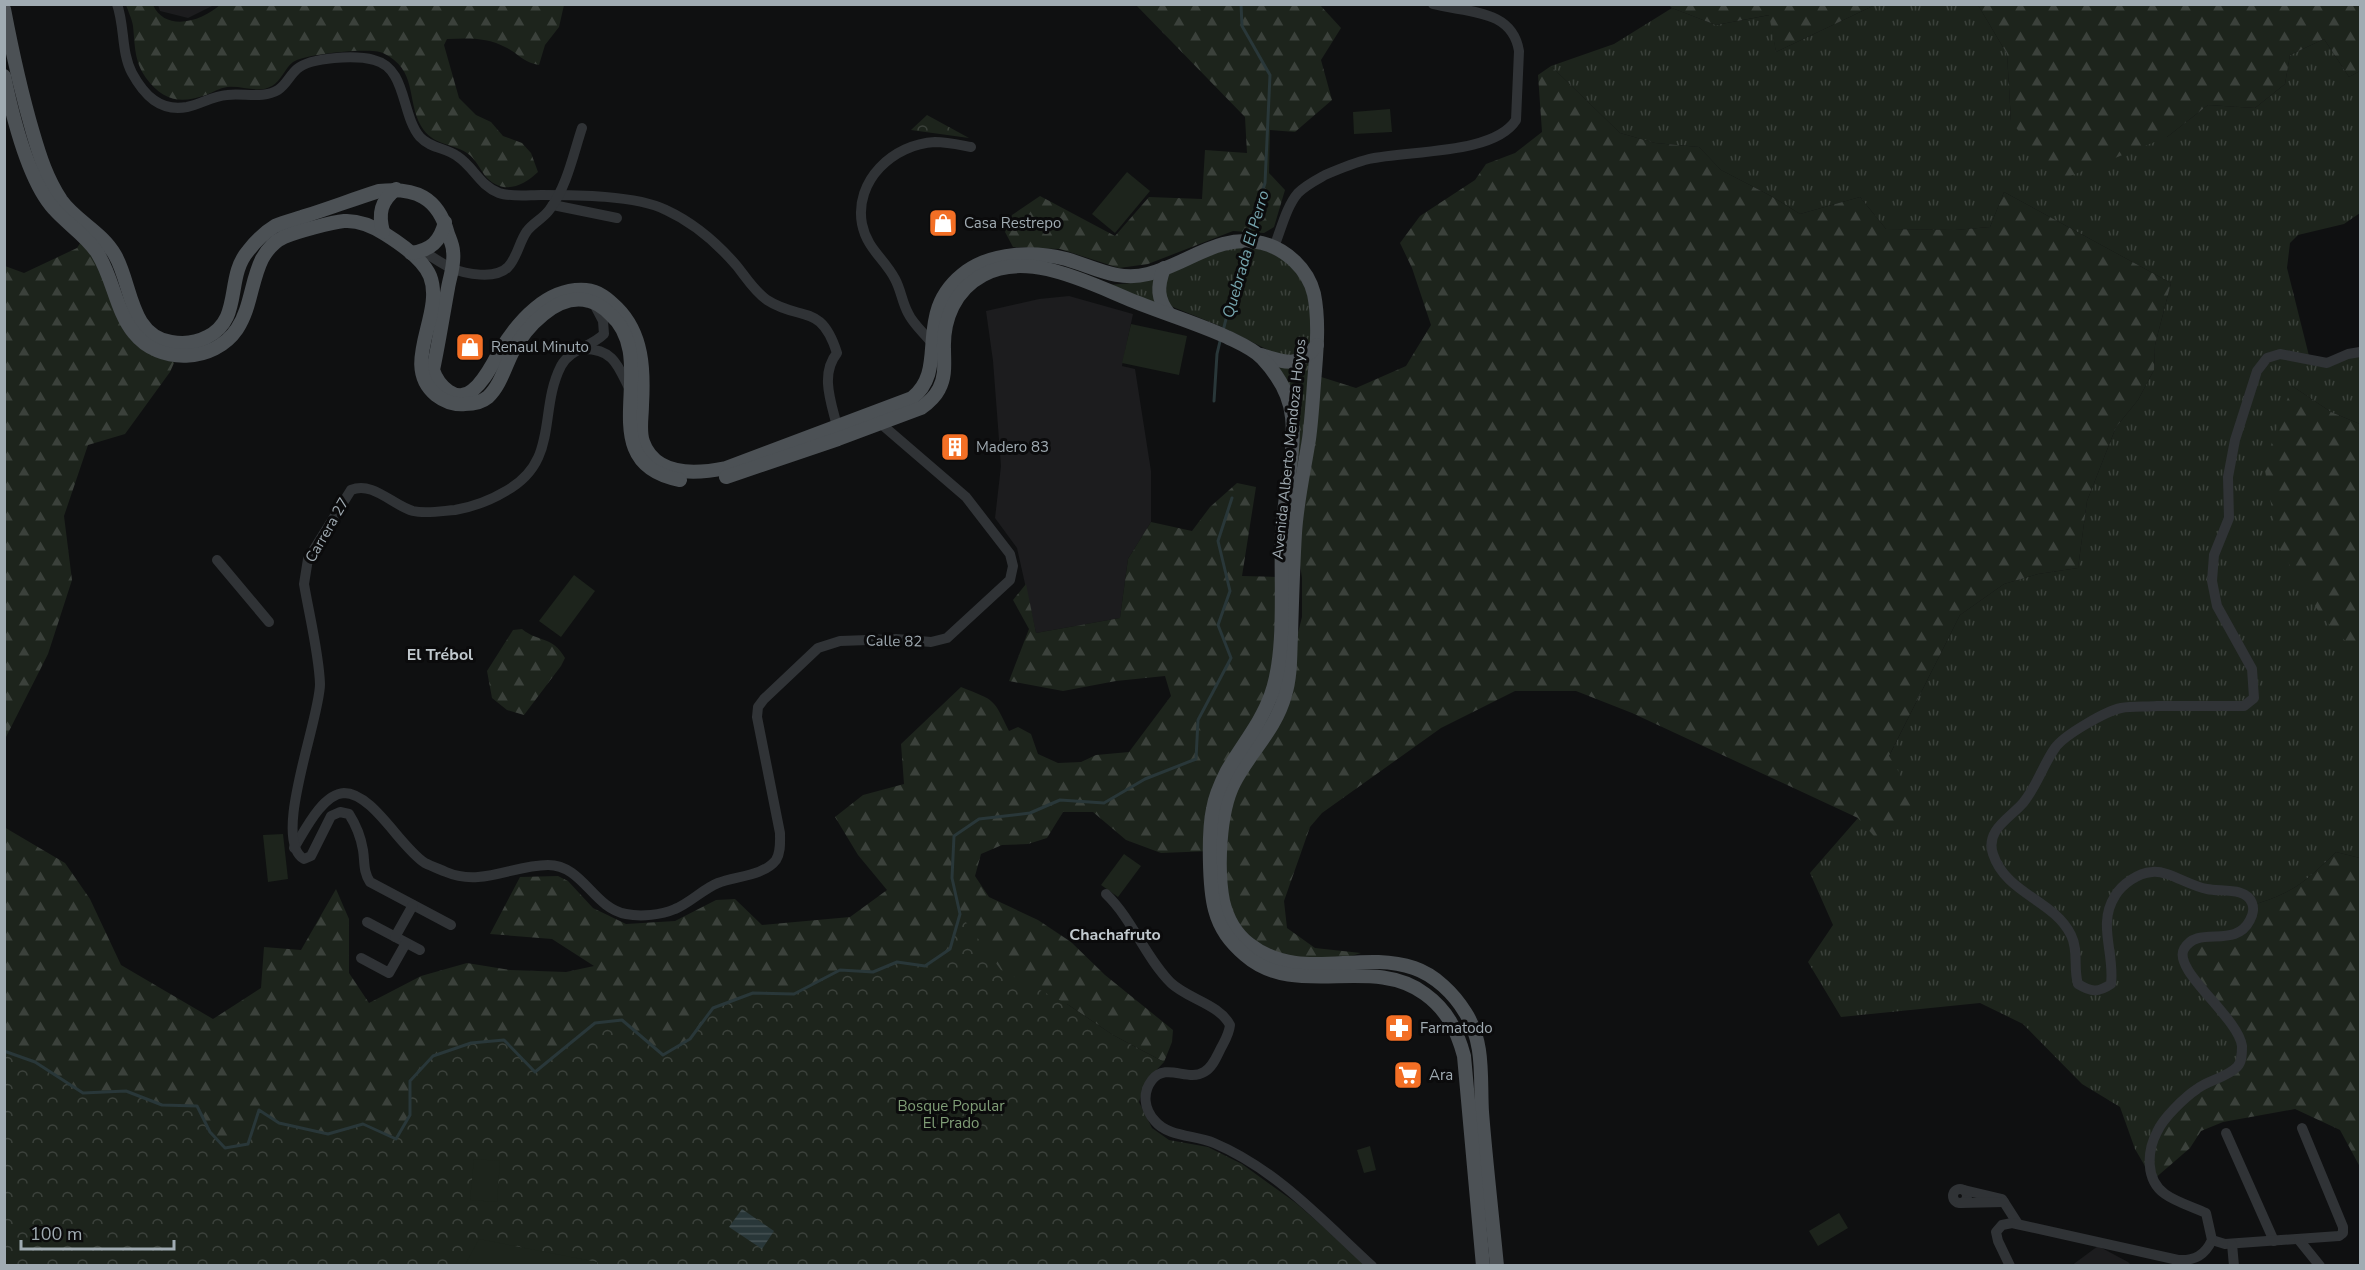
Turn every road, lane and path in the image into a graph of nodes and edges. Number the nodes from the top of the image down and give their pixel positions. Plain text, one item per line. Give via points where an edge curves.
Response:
1 (117, 4) edge
2 (1433, 4) edge
3 (4, 9) edge
4 (4, 76) edge
5 (582, 128) dead end
6 (971, 147) dead end
7 (396, 189) junction
8 (559, 195) junction
9 (553, 205) junction
10 (617, 218) dead end
11 (445, 222) junction
12 (383, 232) junction
13 (1274, 247) junction
14 (453, 251) junction
15 (417, 252) junction
16 (1164, 268) junction
17 (453, 269) junction
18 (473, 273) junction
19 (592, 301) junction
20 (1169, 314) junction
21 (931, 342) junction
22 (1317, 345) junction
23 (580, 349) junction
24 (2361, 352) edge
25 (1258, 354) junction
26 (632, 393) junction
27 (880, 423) junction
28 (837, 426) junction
29 (217, 560) dead end
30 (269, 622) dead end
31 (316, 657) junction
32 (308, 671) dead end
33 (294, 848) junction
34 (1106, 894) dead end
35 (413, 905) junction
36 (367, 921) dead end
37 (451, 925) dead end
38 (395, 937) junction
39 (406, 943) junction
40 (420, 950) dead end
41 (361, 958) dead end
42 (2302, 1128) dead end
43 (2226, 1133) dead end
44 (2004, 1202) junction
45 (2015, 1224) junction
46 (2299, 1239) junction
47 (2212, 1240) junction
48 (2274, 1241) junction
49 (2232, 1244) junction
50 (1372, 1266) edge
51 (1483, 1266) edge
52 (1497, 1266) edge
53 (2010, 1266) edge
54 (2234, 1266) edge
55 (2320, 1266) edge

1 - 8 street via 132,72 153,102 169,108 187,107 217,96 261,96 279,90 307,62 372,59 386,64 396,76 414,129 422,140 466,162 488,188 502,194
2 - 13 street via 1480,13 1512,29 1519,51 1516,120 1511,128 1481,143 1369,159 1313,181 1290,204
3 - 7 main road, Avenida Alberto Mendoza Hoyos via 18,84 51,184 63,203 116,255 135,314 155,336 184,344 219,330 229,315 239,266 247,252 275,226 379,191
4 - 12 main road via 38,187 54,209 96,249 133,333 162,354 196,355 236,331 262,259 283,237 344,221 360,222
5 - 8 street
6 - 21 street via 935,142 910,147 890,157 876,171 861,208 869,245 894,277 908,315
7 - 11 main road, Avenida Alberto Mendoza Hoyos via 426,198 438,208
7 - 12 main road via 381,208
8 - 9 street
8 - 28 street via 643,202 665,209 697,228 770,302 820,320 831,334 837,352 829,363 828,391
9 - 10 street
9 - 18 street via 524,235 504,272
11 - 14 main road, Avenida Alberto Mendoza Hoyos
11 - 15 main road via 434,245
12 - 15 main road
13 - 16 main road, Avenida Alberto Mendoza Hoyos via 1258,242 1222,243
13 - 22 main road, Avenida Alberto Mendoza Hoyos via 1300,267 1311,285
14 - 17 main road, Avenida Alberto Mendoza Hoyos
14 - 18 street
15 - 17 street
15 - 19 main road via 433,286 422,369 433,393 446,402 462,405 486,399 513,351 543,315 570,300
16 - 20 main road via 1158,289
16 - 21 main road, Avenida Alberto Mendoza Hoyos via 1122,277 1052,256 1017,255 985,260 962,274 949,288 934,318
17 - 18 street
17 - 28 main road, Avenida Alberto Mendoza Hoyos via 433,370 446,391 458,395 471,393 483,381 516,328 538,306 563,291 592,290 625,316 640,345 643,442 661,464 688,472 726,468
19 - 23 street, Carrera 27 via 603,321 604,334
19 - 26 main road, Avenida Alberto Mendoza Hoyos via 618,321 622,330 631,361
20 - 25 main road, Avenida Alberto Mendoza Hoyos
20 - 27 main road, Avenida Alberto Mendoza Hoyos via 1057,272 1018,268 991,271 971,282 952,306 946,320 939,391 921,408
21 - 28 main road, Avenida Alberto Mendoza Hoyos via 930,373 921,391
22 - 25 main road via 1307,357 1294,363
22 - 52 main road, Avenida Alberto Mendoza Hoyos via 1310,436 1295,531 1286,694 1275,723 1228,797 1223,816 1223,900 1228,918 1242,939 1275,960 1297,964 1399,964 1424,972 1444,986 1465,1012 1480,1054
23 - 26 street via 595,349 615,360
23 - 31 street, Carrera 27 via 561,365 538,460 517,485 496,497 434,512 416,512 369,488 351,490 308,559 305,571
24 - 47 street via 2327,363 2280,354 2267,358 2258,371 2235,440 2228,477 2229,518 2214,555 2212,581 2217,606 2252,669 2254,698 2244,706 2118,708 2069,732 2055,747 2023,803 2001,823 1993,838 1992,852 2010,883 2057,917 2070,934 2077,954 2078,984 2091,991 2103,990 2111,984 2113,971 2105,923 2115,894 2132,879 2163,872 2187,884 2241,892 2249,897 2252,917 2245,929 2233,936 2192,941 2181,957 2186,969 2234,1025 2241,1044 2241,1062 2235,1069 2198,1087 2157,1130 2151,1146 2153,1180 2164,1193 2206,1214
25 - 51 main road, Avenida Alberto Mendoza Hoyos via 1278,379 1292,417 1282,531 1279,665 1262,717 1217,792 1212,811 1210,879 1214,905 1219,924 1233,945 1270,970 1292,976 1380,975 1400,979 1438,1004 1451,1021 1464,1056
26 - 27 main road, Avenida Alberto Mendoza Hoyos via 629,429 640,460 654,472 687,481 731,476
27 - 33 street, Calle 82 via 966,497 1010,554 1010,580 947,638 931,642 840,641 818,648 764,699 757,717 780,833 775,861 759,871 718,883 675,909 625,914 600,899 564,867 547,864 495,876 454,876 424,862 389,828 377,810 345,793 332,797 317,812
29 - 30 street
31 - 32 street
31 - 33 street, Carrera 27 via 318,702 293,809
33 - 35 street via 304,859 311,856 331,816 340,812 350,814 370,882
34 - 50 street via 1172,983 1220,1013 1230,1025 1212,1065 1204,1073 1157,1074 1144,1101 1148,1112 1168,1131 1214,1143 1264,1170
35 - 37 street
35 - 38 street
36 - 38 street
38 - 39 street
39 - 40 street
39 - 41 street via 389,973
42 - 46 street via 2343,1233
43 - 48 street
44 - 44 street via 1998,1197 1964,1190 1967,1198 1959,1203
44 - 45 street
45 - 47 street via 2190,1261 2207,1250
45 - 53 street via 2002,1225 1996,1232
46 - 48 street
46 - 55 street
47 - 49 street
48 - 49 street
49 - 54 street

